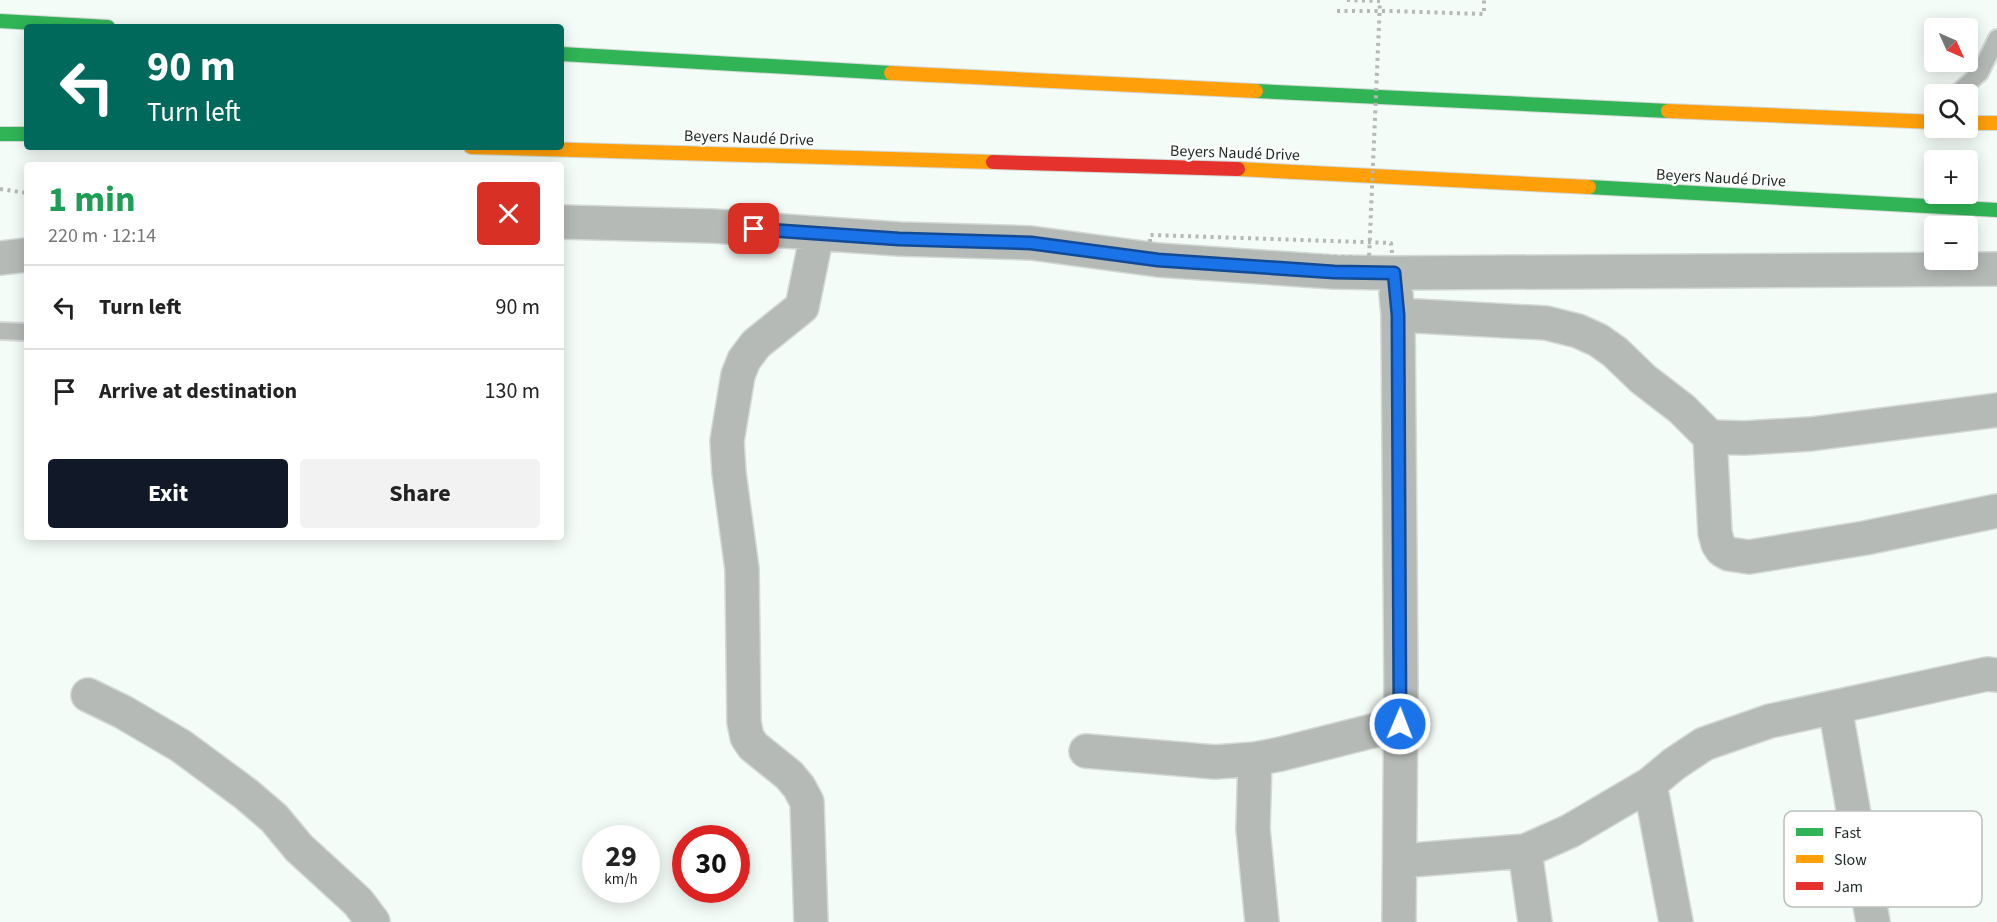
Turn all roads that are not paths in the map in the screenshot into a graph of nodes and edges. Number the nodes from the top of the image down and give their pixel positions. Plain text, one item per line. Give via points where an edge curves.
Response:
1 (0, 21) edge
2 (54, 24) edge
3 (1997, 38) edge
4 (564, 54) edge
5 (1967, 84) edge
6 (1924, 115) edge
7 (1884, 122) joint
8 (1978, 123) edge
9 (1997, 123) edge
10 (0, 134) edge
11 (24, 134) edge
12 (564, 150) edge
13 (1997, 210) edge
14 (564, 222) edge
15 (818, 234) junction
16 (24, 255) edge
17 (0, 258) edge
18 (1997, 269) edge
19 (1394, 273) junction
20 (1398, 315) junction
21 (0, 331) edge
22 (24, 332) edge
23 (1997, 410) edge
24 (1710, 437) junction
25 (1997, 511) edge
26 (1997, 675) edge
27 (87, 694) dead end
28 (1835, 707) junction
29 (1400, 724) junction
30 (1086, 751) dead end
31 (1255, 759) junction
32 (1650, 784) junction
33 (1853, 811) edge
34 (1525, 851) junction
35 (1400, 861) junction
36 (1870, 907) edge
37 (374, 922) edge
38 (811, 922) edge
39 (1262, 922) edge
40 (1399, 922) edge
41 (1535, 922) edge
42 (1676, 922) edge
43 (1873, 922) edge

1 - 2 main road
3 - 5 lane via 1980,73
4 - 7 main road
6 - 7 lane
8 - 9 main road
10 - 11 main road
12 - 13 main road, Beyers Naudé Drive via 1274,170
14 - 15 street via 712,226
15 - 19 street via 1031,243 1158,260
15 - 38 street via 801,307 756,344 744,360 727,441 742,569 744,722 753,746 789,775 807,802
16 - 17 street
18 - 19 street
19 - 20 street
20 - 24 street via 1546,322 1578,331 1615,352
20 - 29 street
21 - 22 lane
23 - 24 street via 1811,434
24 - 25 street via 1715,533 1722,550 1737,556 1865,538
26 - 28 street
27 - 37 street via 181,746 228,780 274,818
28 - 32 street via 1770,721 1704,744
28 - 33 street
29 - 31 street
29 - 35 street
30 - 31 street via 1215,762
31 - 39 street via 1253,829
32 - 34 street via 1570,831
32 - 42 street
34 - 35 street
34 - 41 street
35 - 40 street
36 - 43 street

